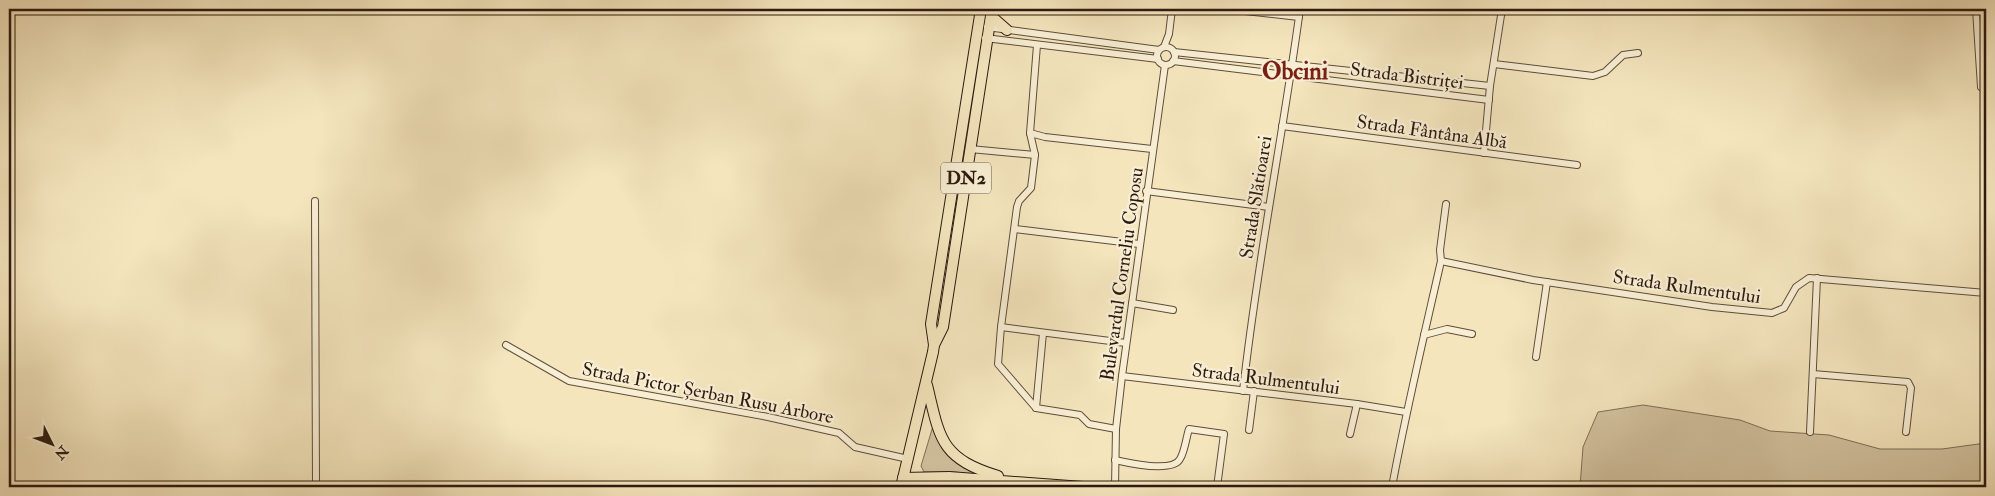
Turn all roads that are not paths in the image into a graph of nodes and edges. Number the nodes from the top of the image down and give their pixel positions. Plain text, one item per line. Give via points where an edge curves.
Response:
1 (981, 9) edge
2 (1172, 9) edge
3 (1227, 9) edge
4 (1300, 9) edge
5 (1502, 9) edge
6 (1976, 9) edge
7 (992, 13) edge
8 (1299, 17) junction
9 (1007, 30) junction
10 (978, 31) junction
11 (989, 33) junction
12 (1037, 45) junction
13 (1167, 49) junction
14 (1638, 53) dead end
15 (1158, 59) junction
16 (1173, 61) junction
17 (1494, 64) junction
18 (1165, 65) junction
19 (1293, 65) junction
20 (1292, 77) junction
21 (1490, 86) junction
22 (1981, 87) dead end
23 (1489, 100) junction
24 (1282, 126) junction
25 (1030, 133) junction
26 (970, 149) junction
27 (1152, 149) junction
28 (1484, 153) junction
29 (1034, 155) junction
30 (1577, 165) dead end
31 (1146, 191) junction
32 (315, 200) dead end
33 (1446, 204) dead end
34 (1269, 207) junction
35 (1015, 229) junction
36 (1139, 244) junction
37 (1441, 261) junction
38 (1817, 278) junction
39 (1547, 282) junction
40 (1986, 293) edge
41 (1132, 303) junction
42 (1173, 310) dead end
43 (1000, 327) junction
44 (1043, 333) junction
45 (1424, 334) junction
46 (1472, 334) dead end
47 (1126, 343) junction
48 (934, 344) junction
49 (506, 345) dead end
50 (1536, 357) dead end
51 (1813, 374) junction
52 (1122, 376) junction
53 (927, 382) junction
54 (1243, 390) junction
55 (1254, 391) junction
56 (1357, 404) junction
57 (1036, 408) junction
58 (1406, 412) junction
59 (1116, 428) junction
60 (1249, 430) dead end
61 (1810, 432) dead end
62 (1906, 432) dead end
63 (1350, 434) dead end
64 (908, 459) junction
65 (1115, 460) junction
66 (1013, 481) junction
67 (902, 482) edge
68 (316, 487) edge
69 (1083, 487) edge
70 (1113, 487) edge
71 (1124, 487) edge
72 (1217, 487) edge
73 (1392, 487) edge

1 - 10 main road, DN2
2 - 13 street
3 - 8 street
4 - 8 street, Strada Slătioarei
5 - 17 street
6 - 22 street
7 - 9 main road
7 - 11 main road, DN2
8 - 19 street, Strada Slătioarei
9 - 11 street, Strada Bistriței
9 - 13 street, Strada Bistriței
10 - 11 street
10 - 11 street
10 - 48 main road, DN2 via 931,324
11 - 12 street
11 - 26 main road, DN2
12 - 15 street
12 - 25 street
13 - 15 street
13 - 16 street
13 - 19 street, Strada Bistriței
14 - 17 street via 1623,55 1606,72 1593,76
15 - 18 street
16 - 18 street
16 - 20 street, Strada Bistriței
17 - 21 street
18 - 27 street, Bulevardul Corneliu Coposu
19 - 20 street, Strada Slătioarei
19 - 21 street, Strada Bistriței
20 - 23 street, Strada Bistriței
20 - 24 street, Strada Slătioarei
21 - 23 street
23 - 28 street
24 - 28 street, Strada Fântâna Albă
24 - 34 street, Strada Slătioarei
25 - 27 street
25 - 29 street
26 - 29 street
26 - 48 main road, DN2 via 944,327
27 - 31 street, Bulevardul Corneliu Coposu
28 - 30 street, Strada Fântâna Albă
29 - 35 street via 1031,188 1019,201
31 - 34 street
31 - 36 street, Bulevardul Corneliu Coposu
32 - 68 street
33 - 37 street
34 - 54 street, Strada Slătioarei
35 - 36 street
35 - 43 street
36 - 41 street, Bulevardul Corneliu Coposu
37 - 39 street, Strada Rulmentului
37 - 45 street
38 - 39 street, Strada Rulmentului via 1801,283 1784,308 1772,313
38 - 40 street, Strada Rulmentului
38 - 51 street
39 - 50 street
41 - 42 street
41 - 47 street, Bulevardul Corneliu Coposu
43 - 44 street
43 - 57 street via 998,364
44 - 47 street
44 - 57 street
45 - 46 street via 1447,329
45 - 58 street
47 - 52 street, Bulevardul Corneliu Coposu
48 - 53 main road, DN2
49 - 64 street, Strada Pictor Șerban Rusu Arbore via 569,381 768,416 839,433 855,447
51 - 61 street
51 - 62 street via 1908,382 1911,388
52 - 54 street, Strada Rulmentului
52 - 59 street, Bulevardul Corneliu Coposu
53 - 64 main road, DN2
53 - 66 main road, DN2 via 939,434 946,448 968,465
54 - 55 street, Strada Rulmentului
55 - 56 street, Strada Rulmentului
55 - 60 street
56 - 58 street, Strada Rulmentului
56 - 63 street
57 - 59 street via 1080,415 1089,424
58 - 73 street
59 - 65 street, Bulevardul Corneliu Coposu
64 - 67 main road, DN2
65 - 70 street, Bulevardul Corneliu Coposu
65 - 72 street via 1173,465 1180,460 1189,429 1224,434
66 - 67 main road, DN2 via 949,477
66 - 69 main road, DN2
70 - 71 main road

